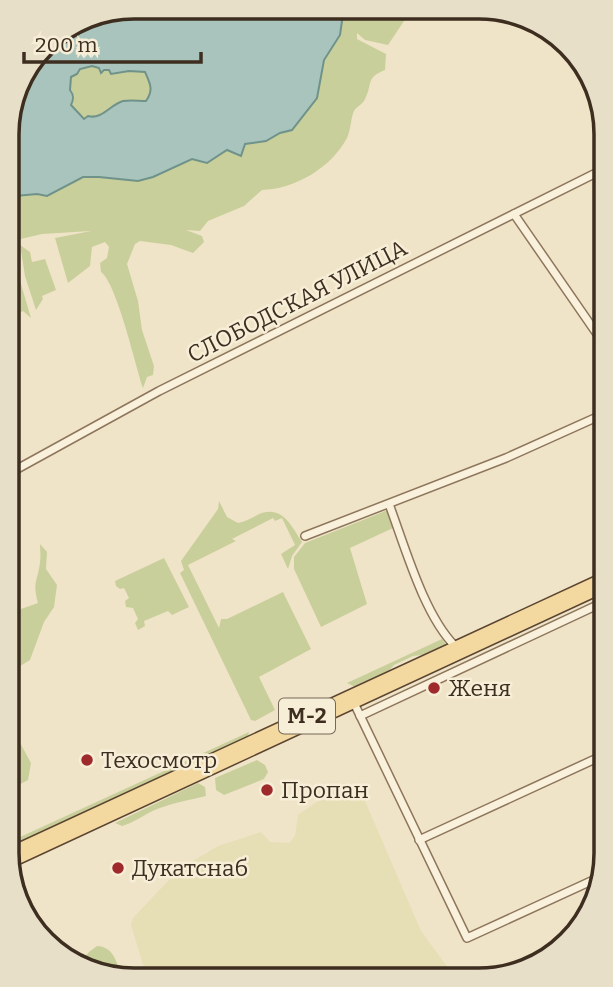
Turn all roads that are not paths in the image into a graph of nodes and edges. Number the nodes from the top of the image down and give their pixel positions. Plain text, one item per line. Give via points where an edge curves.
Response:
1 (594, 174) edge
2 (514, 214) junction
3 (594, 330) edge
4 (594, 419) edge
5 (19, 468) edge
6 (389, 505) junction
7 (306, 536) dead end
8 (594, 582) edge
9 (594, 592) edge
10 (594, 607) edge
11 (455, 646) junction
12 (354, 703) junction
13 (360, 716) junction
14 (594, 760) edge
15 (419, 840) junction
16 (19, 848) edge
17 (19, 858) edge
18 (590, 881) edge

1 - 2 street, СЛОБОДСКАЯ УЛИЦА
2 - 3 street
2 - 5 street, СЛОБОДСКАЯ УЛИЦА via 159,391
4 - 6 street
6 - 7 street
6 - 11 street via 443,634
8 - 11 main road, М-2
9 - 12 main road, М-2
10 - 13 street
11 - 16 main road, М-2
12 - 13 street
12 - 17 main road, М-2
13 - 15 street
14 - 15 street
15 - 18 street via 467,938

